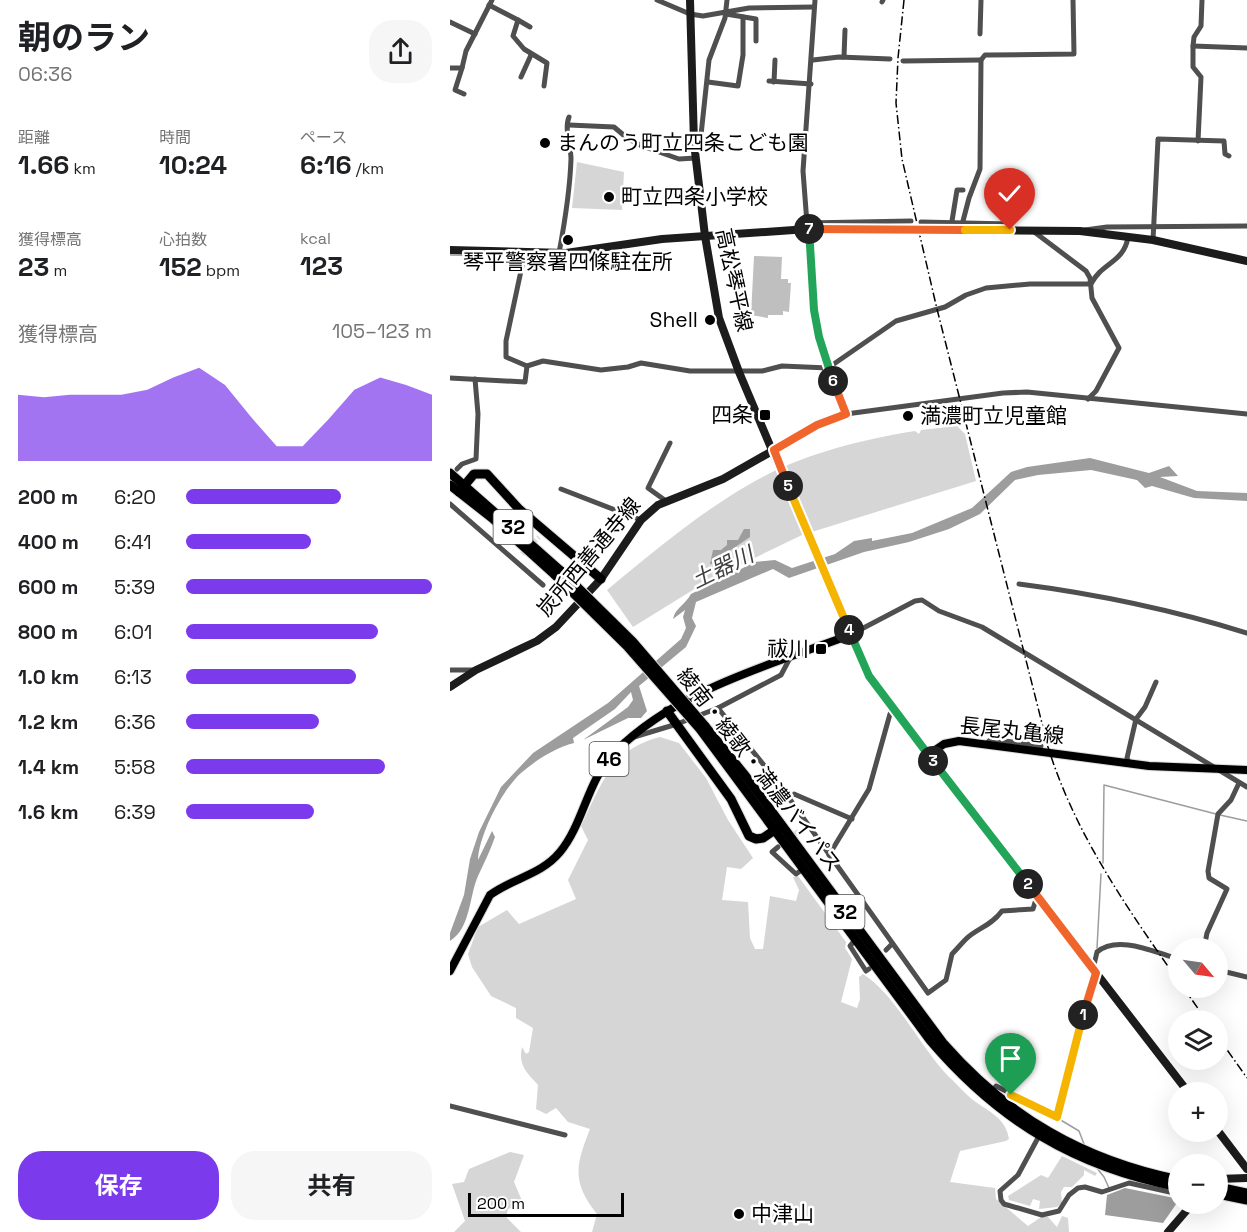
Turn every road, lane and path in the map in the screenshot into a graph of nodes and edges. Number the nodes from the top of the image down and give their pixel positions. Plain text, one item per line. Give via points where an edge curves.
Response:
1 (657, 0) edge
2 (690, 0) edge
3 (727, 0) edge
4 (815, 0) edge
5 (981, 0) edge
6 (1073, 0) edge
7 (1202, 0) edge
8 (491, 3) edge
9 (814, 7) junction
10 (726, 13) junction
11 (690, 14) junction
12 (743, 17) junction
13 (518, 20) junction
14 (450, 22) edge
15 (530, 27) dead end
16 (845, 30) dead end
17 (475, 34) junction
18 (980, 34) dead end
19 (756, 41) dead end
20 (1193, 46) junction
21 (1247, 48) edge
22 (531, 55) junction
23 (844, 57) junction
24 (890, 59) dead end
25 (776, 60) dead end
26 (813, 60) junction
27 (903, 60) dead end
28 (981, 60) junction
29 (450, 68) edge
30 (462, 68) junction
31 (521, 77) dead end
32 (708, 82) junction
33 (811, 84) junction
34 (544, 86) dead end
35 (453, 89) edge
36 (464, 94) dead end
37 (569, 117) dead end
38 (568, 125) dead end
39 (694, 141) junction
40 (1198, 141) junction
41 (1229, 156) dead end
42 (696, 158) junction
43 (963, 190) dead end
44 (911, 221) dead end
45 (952, 221) junction
46 (921, 222) dead end
47 (963, 222) junction
48 (807, 226) junction
49 (1247, 226) edge
50 (1153, 228) junction
51 (1010, 230) junction
52 (1032, 230) junction
53 (1082, 231) junction
54 (705, 236) junction
55 (1128, 237) junction
56 (1153, 240) junction
57 (450, 249) edge
58 (559, 253) junction
59 (525, 255) junction
60 (1247, 261) edge
61 (1091, 284) junction
62 (527, 366) junction
63 (828, 368) junction
64 (740, 372) junction
65 (450, 378) edge
66 (475, 379) junction
67 (1088, 399) junction
68 (846, 414) junction
69 (1247, 414) edge
70 (670, 443) dead end
71 (774, 450) junction
72 (453, 471) edge
73 (450, 485) edge
74 (461, 488) junction
75 (561, 489) dead end
76 (666, 501) junction
77 (450, 504) edge
78 (641, 520) junction
79 (522, 554) tunnel mouth
80 (516, 561) junction
81 (601, 579) junction
82 (1019, 584) dead end
83 (543, 585) dead end
84 (849, 632) junction
85 (1247, 633) edge
86 (790, 658) junction
87 (450, 670) edge
88 (476, 670) junction
89 (1155, 682) dead end
90 (450, 687) edge
91 (718, 708) junction
92 (893, 710) junction
93 (667, 711) junction
94 (1136, 719) junction
95 (677, 724) junction
96 (630, 738) junction
97 (986, 744) junction
98 (1041, 746) dead end
99 (928, 754) junction
100 (1129, 763) junction
101 (1220, 770) junction
102 (1247, 770) edge
103 (1239, 783) junction
104 (778, 784) junction
105 (1247, 787) edge
106 (852, 819) junction
107 (807, 825) junction
108 (778, 828) junction
109 (800, 830) tunnel mouth
110 (778, 847) dead end
111 (829, 855) junction
112 (803, 869) junction
113 (1037, 896) junction
114 (859, 937) junction
115 (1206, 938) edge
116 (892, 944) junction
117 (886, 950) dead end
118 (1168, 956) edge
119 (869, 969) dead end
120 (450, 971) edge
121 (1095, 971) junction
122 (1228, 972) edge
123 (1247, 977) edge
124 (1180, 1082) edge
125 (991, 1092) junction
126 (450, 1106) edge
127 (565, 1135) dead end
128 (1039, 1136) junction
129 (1226, 1142) edge
130 (1074, 1150) junction
131 (1247, 1169) edge
132 (1168, 1177) edge
133 (1247, 1178) edge
134 (1228, 1179) edge
135 (1168, 1184) edge
136 (1228, 1189) edge
137 (1168, 1192) edge
138 (1247, 1192) edge
139 (1228, 1196) edge
140 (1247, 1200) edge
141 (1184, 1214) edge
142 (1168, 1232) edge

1 - 11 street
2 - 11 main road, 高松琴平線
3 - 10 street
4 - 9 street
5 - 18 street
6 - 28 street via 1074,54 985,55
7 - 20 street via 1201,26
8 - 13 street
8 - 17 street
9 - 10 street
9 - 26 street
10 - 11 street
10 - 12 street
10 - 32 street via 711,54
11 - 39 main road, 高松琴平線
12 - 19 street via 756,19
12 - 32 street via 738,86
13 - 15 street
13 - 22 street via 513,36
14 - 17 street
16 - 23 street
17 - 30 street
20 - 21 street
20 - 40 street via 1193,67 1201,77
22 - 31 street
22 - 34 street via 548,64
23 - 24 street
23 - 26 street
25 - 33 street via 772,81
26 - 33 street
27 - 28 street
28 - 47 street via 980,169
29 - 30 street
30 - 35 street
32 - 39 street via 700,135
33 - 48 street via 803,171
35 - 36 street
37 - 58 street via 568,203
38 - 42 street via 615,126 642,146 679,159
39 - 42 main road, 高松琴平線
40 - 41 street via 1224,141 1225,154
40 - 50 street via 1156,141
42 - 54 main road, 高松琴平線
43 - 45 street via 957,189
44 - 48 street
45 - 46 street
45 - 47 street
47 - 51 street via 1010,224
48 - 51 main road, bridge
48 - 54 main road
48 - 63 street via 814,310
49 - 50 street
50 - 53 street
50 - 56 street
51 - 52 main road
52 - 53 main road
52 - 61 street via 1086,271
53 - 55 main road
54 - 58 main road
54 - 64 main road, 高松琴平線 via 719,318
55 - 56 main road
55 - 61 street via 1122,255 1099,271
56 - 60 main road
57 - 59 main road
58 - 59 main road
59 - 62 street via 506,353 511,361
61 - 63 street via 1030,284 966,294 945,307 896,321
61 - 67 street via 1092,298 1119,348
62 - 64 street via 543,361 601,370 641,363 671,370
62 - 66 street via 525,382
63 - 64 street via 782,366
63 - 68 street
64 - 71 main road, 高松琴平線
65 - 66 street
66 - 72 street via 476,459
67 - 68 street via 1003,393
67 - 69 street
68 - 71 street via 817,425
70 - 76 street via 655,482 648,488
71 - 76 main road, 炭所西善通寺線 via 723,479
71 - 84 main road
72 - 74 highway, 綾南・綾歌・満濃バイパス / 32
73 - 74 highway, 綾南・綾歌・満濃バイパス / 32
74 - 81 highway via 474,474 487,474 542,534
74 - 108 highway, 綾南・綾歌・満濃バイパス / 32, bridge via 558,573 627,646 702,728
75 - 78 street
76 - 78 main road, 炭所西善通寺線
77 - 80 street
78 - 81 main road, 炭所西善通寺線
79 - 80 street
80 - 83 street
81 - 88 main road, 炭所西善通寺線 via 546,635
82 - 85 street via 1168,610
84 - 86 main road, 46
84 - 92 main road via 869,676
84 - 94 street via 922,600 939,611 982,627
86 - 91 street via 781,675
86 - 93 main road, 46
87 - 88 street
88 - 90 main road, 炭所西善通寺線
89 - 94 street
91 - 95 street
91 - 104 street
92 - 99 main road
92 - 106 street via 869,789
93 - 95 highway
93 - 96 main road, 46
94 - 100 street
94 - 101 street
95 - 96 street
95 - 108 highway via 731,799 749,836 759,839
96 - 120 main road, 46 via 600,772 559,854 533,874 490,895
97 - 98 street via 991,739
97 - 99 main road, 長尾丸亀線 via 949,742
97 - 100 main road, 長尾丸亀線
99 - 113 main road
100 - 101 main road, 長尾丸亀線
101 - 102 main road, 長尾丸亀線
101 - 103 street
103 - 105 street
103 - 115 street via 1216,818 1208,872 1209,878 1227,889
104 - 106 street via 791,795
104 - 107 street
106 - 111 street
107 - 109 street
107 - 111 street
108 - 112 highway, 綾南・綾歌・満濃バイパス / 32
108 - 114 highway, 綾南・綾歌・満濃バイパス / 32
110 - 112 street via 772,852 796,873
111 - 116 street
112 - 114 highway, 綾南・綾歌・満濃バイパス / 32
113 - 116 street via 1033,909 1002,911 986,928 964,940 952,954 946,980 928,993
113 - 121 main road
114 - 119 street via 850,946 866,971
114 - 125 highway, 綾南・綾歌・満濃バイパス / 32 via 943,1043
114 - 128 highway, 綾南・綾歌・満濃バイパス / 32 via 930,1040 958,1072 993,1104
116 - 117 street
118 - 121 street via 1128,945 1107,946 1097,952
121 - 124 main road
121 - 125 street via 1057,1117 996,1086
122 - 123 street
125 - 130 highway, 綾南・綾歌・満濃バイパス / 32
126 - 127 street
128 - 130 highway, 綾南・綾歌・満濃バイパス / 32
128 - 137 street via 1017,1175 1000,1191 1004,1204 1042,1215 1059,1211 1065,1199 1084,1186 1102,1192 1129,1183
129 - 131 main road
130 - 132 highway, 綾南・綾歌・満濃バイパス / 32
130 - 135 highway, 綾南・綾歌・満濃バイパス / 32 via 1117,1172
133 - 134 main road
136 - 138 highway
139 - 140 highway
141 - 142 main road

